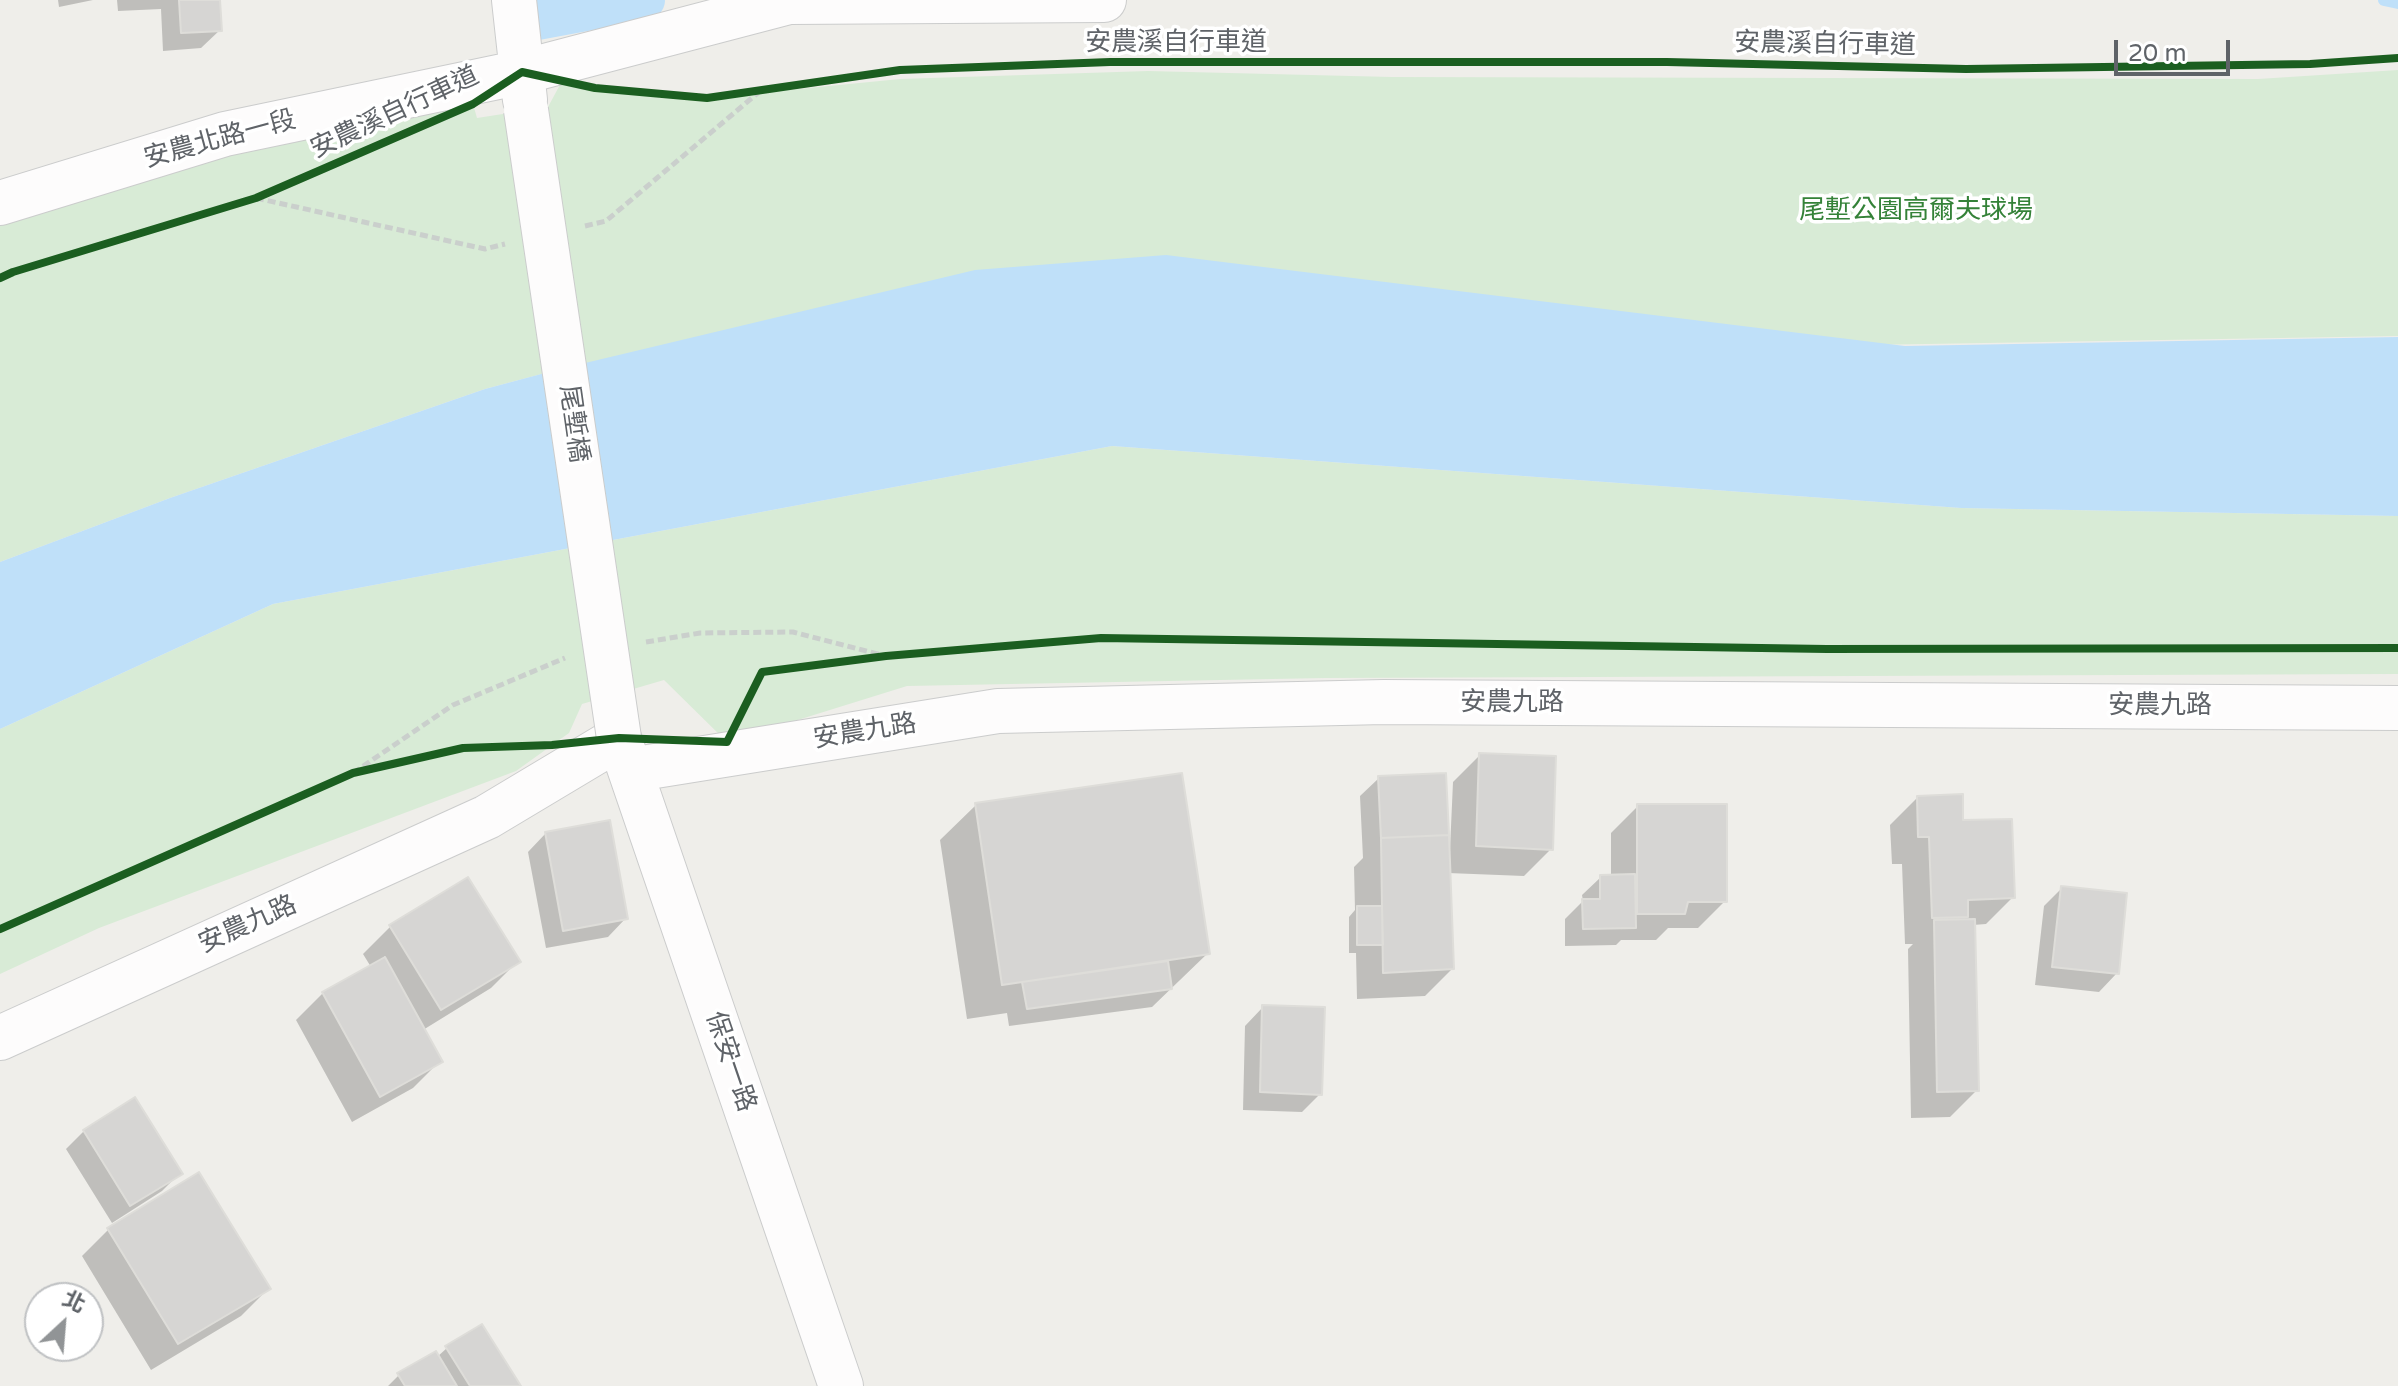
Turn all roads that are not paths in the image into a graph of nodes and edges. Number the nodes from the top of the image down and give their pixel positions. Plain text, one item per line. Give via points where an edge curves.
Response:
1 (514, 0) edge
2 (1104, 0) edge
3 (524, 91) junction
4 (0, 203) edge
5 (2398, 708) edge
6 (624, 754) junction
7 (0, 1038) edge
8 (841, 1386) edge

1 - 3 street
2 - 3 street, 安農北路一段 via 789,2
3 - 4 street, 安農北路一段 via 225,134
3 - 6 street, 尾塹橋, bridge
5 - 6 street, 安農九路 via 1384,702 998,711
6 - 7 street, 安農九路
6 - 8 street, 保安一路

